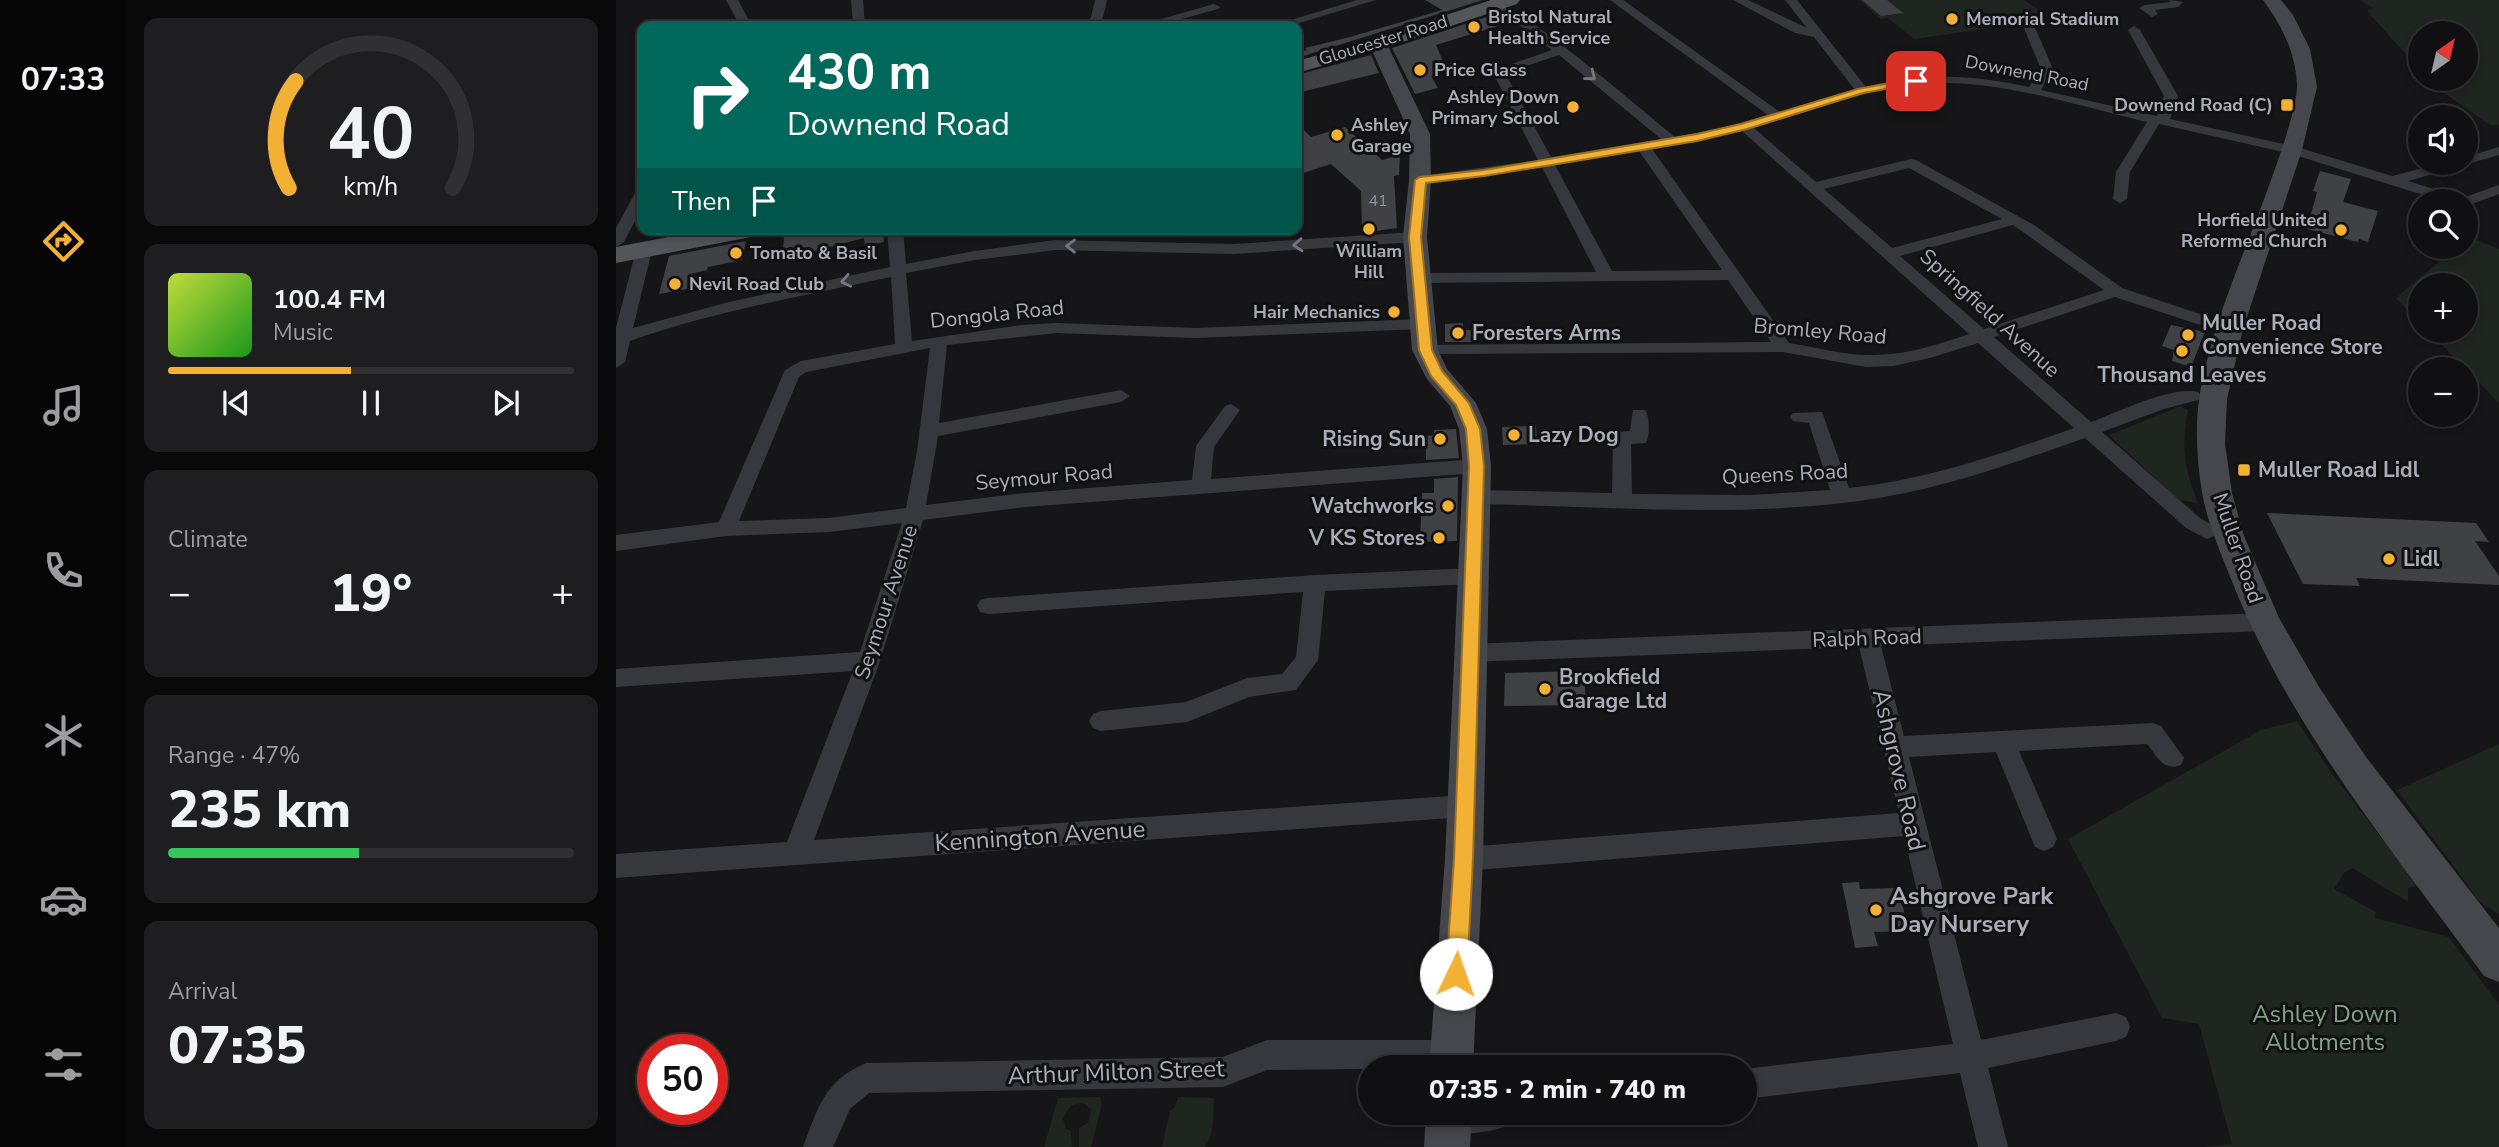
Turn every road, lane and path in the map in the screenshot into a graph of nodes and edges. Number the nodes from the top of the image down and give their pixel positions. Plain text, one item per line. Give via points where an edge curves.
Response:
1 (732, 0) edge
2 (857, 0) edge
3 (1101, 0) edge
4 (1370, 0) edge
5 (1616, 0) edge
6 (1739, 0) edge
7 (1791, 0) edge
8 (2175, 0) edge
9 (2272, 0) edge
10 (1502, 2) edge
11 (1343, 3) edge
12 (1214, 8) edge
13 (2152, 14) dead end
14 (743, 21) edge
15 (859, 21) edge
16 (1094, 21) edge
17 (1163, 21) edge
18 (1291, 21) edge
19 (2029, 26) dead end
20 (2134, 30) dead end
21 (1815, 34) junction
22 (1378, 44) junction
23 (1560, 51) junction
24 (1302, 66) edge
25 (1862, 91) junction
26 (2033, 92) junction
27 (1778, 116) junction
28 (2158, 120) junction
29 (1744, 127) junction
30 (1672, 141) junction
31 (1643, 146) junction
32 (2292, 150) junction
33 (2499, 151) edge
34 (2478, 157) edge
35 (1544, 163) junction
36 (2414, 175) edge
37 (1420, 180) junction
38 (2392, 181) junction
39 (1813, 187) junction
40 (2418, 189) edge
41 (2499, 189) edge
42 (2478, 197) edge
43 (2120, 200) dead end
44 (637, 202) edge
45 (2016, 220) junction
46 (720, 235) edge
47 (895, 235) edge
48 (1415, 237) junction
49 (616, 242) edge
50 (644, 250) junction
51 (1889, 254) junction
52 (616, 255) edge
53 (898, 271) junction
54 (1734, 275) junction
55 (1606, 276) junction
56 (1419, 278) junction
57 (2116, 291) junction
58 (1422, 324) junction
59 (2215, 324) junction
60 (1981, 336) junction
61 (620, 338) edge
62 (939, 341) junction
63 (1783, 347) junction
64 (904, 348) junction
65 (1425, 350) junction
66 (616, 362) edge
67 (1121, 396) dead end
68 (2192, 396) dead end
69 (1231, 410) dead end
70 (1639, 414) dead end
71 (1798, 417) dead end
72 (929, 430) junction
73 (2087, 430) junction
74 (1476, 466) junction
75 (1201, 487) junction
76 (1842, 496) junction
77 (1476, 497) junction
78 (1622, 500) junction
79 (914, 513) junction
80 (726, 529) junction
81 (2207, 531) dead end
82 (616, 543) edge
83 (1473, 576) junction
84 (1315, 583) junction
85 (988, 606) dead end
86 (2264, 622) junction
87 (1868, 638) junction
88 (1469, 653) junction
89 (869, 661) junction
90 (616, 678) edge
91 (1101, 721) dead end
92 (2003, 741) junction
93 (1893, 747) junction
94 (2172, 758) dead end
95 (1465, 806) junction
96 (1912, 824) junction
97 (2044, 839) dead end
98 (796, 853) junction
99 (1464, 859) junction
100 (616, 866) edge
101 (2499, 961) edge
102 (2116, 1027) dead end
103 (1451, 1055) edge
104 (1969, 1057) junction
105 (1358, 1058) edge
106 (1757, 1083) edge
107 (818, 1147) edge
108 (1993, 1147) edge

1 - 14 street
2 - 15 street
3 - 16 street
4 - 11 street
5 - 27 street
6 - 21 street
7 - 21 street
8 - 13 street via 2174,5 2145,8
9 - 32 main road, Muller Road via 2299,45 2307,72 2303,113
10 - 22 main road, Gloucester Road
10 - 23 street
11 - 18 street
12 - 17 street
19 - 26 street via 2047,69
20 - 28 street via 2171,94 2168,108
21 - 25 street
22 - 24 main road, Gloucester Road
22 - 37 main road via 1420,134
23 -> 30 street
23 - 35 street via 1498,71
25 - 26 street, Downend Road via 1949,79
25 - 27 street, Downend Road
26 - 28 street, Downend Road
27 - 29 street, Downend Road
28 - 32 street, Downend Road
28 - 43 street via 2123,172
29 - 30 street, Downend Road
29 - 39 street, Springfield Avenue
30 - 31 street, Downend Road
31 - 35 street, Downend Road
31 - 54 street
32 - 38 street, Downend Road
32 - 59 main road, Muller Road
33 - 34 street
35 - 37 street, Downend Road
35 - 55 street
36 - 38 street
37 - 48 main road
38 - 40 street, Downend Road
39 - 45 street via 1909,163
39 - 51 street, Springfield Avenue
41 - 42 street
44 - 49 street
45 - 51 street
45 - 57 street
46 - 50 main road
47 - 53 street
48 -> 53 street via 1234,249 1055,245 985,253
48 - 56 main road
50 - 52 main road
50 - 61 street
51 - 60 street, Springfield Avenue
53 -> 61 street via 762,299
53 - 64 street
54 - 55 street
54 - 63 street
55 - 56 street
56 - 58 main road
57 - 59 street
57 - 60 street, Bromley Road
58 - 62 street, Dongola Road via 1196,333 1056,328
58 - 65 main road
59 - 86 main road, Muller Road via 2211,444 2216,483 2226,525
60 - 63 street, Bromley Road via 1893,360 1866,361
60 - 73 street, Springfield Avenue
61 - 66 street
62 - 64 street, Dongola Road
62 - 72 street, Seymour Avenue
63 - 65 street, Bromley Road
64 - 80 street, Dongola Road via 801,367 791,374
65 - 74 main road via 1436,373 1462,403 1473,429
67 - 72 street
68 - 73 street, Queens Road
69 - 75 street via 1205,446
70 - 78 street via 1639,438 1622,437
71 - 76 street via 1816,416
72 - 79 street, Seymour Avenue
73 - 76 street, Queens Road via 1990,465
73 - 81 street, Springfield Avenue
74 - 75 street, Seymour Road
74 - 77 main road
75 - 79 street, Seymour Road
76 - 78 street, Queens Road via 1744,502
77 - 78 street, Queens Road
77 - 83 main road
79 - 80 street, Seymour Road via 829,526
79 - 89 street, Seymour Avenue
80 - 82 street, Seymour Road
83 - 84 street
83 - 88 main road
84 - 85 street
84 - 91 street via 1307,660 1288,683 1247,688 1187,712
86 - 87 street, Ralph Road
86 - 101 main road, Muller Road via 2353,768
87 - 88 street, Ralph Road
87 - 93 street, Ashgrove Road
88 - 95 main road
89 - 90 street
89 - 98 street, Seymour Avenue
92 - 93 street
92 - 94 street via 2153,733
92 - 97 street
93 - 96 street, Ashgrove Road
95 - 98 street, Kennington Avenue
95 - 99 main road
96 - 99 street
96 - 104 street, Ashgrove Road
98 - 100 street, Kennington Avenue
99 - 103 main road
102 - 104 street
104 - 106 street
104 - 108 street, Ashgrove Road
105 - 107 street, Arthur Milton Street via 1267,1055 1223,1072 866,1078 846,1087

